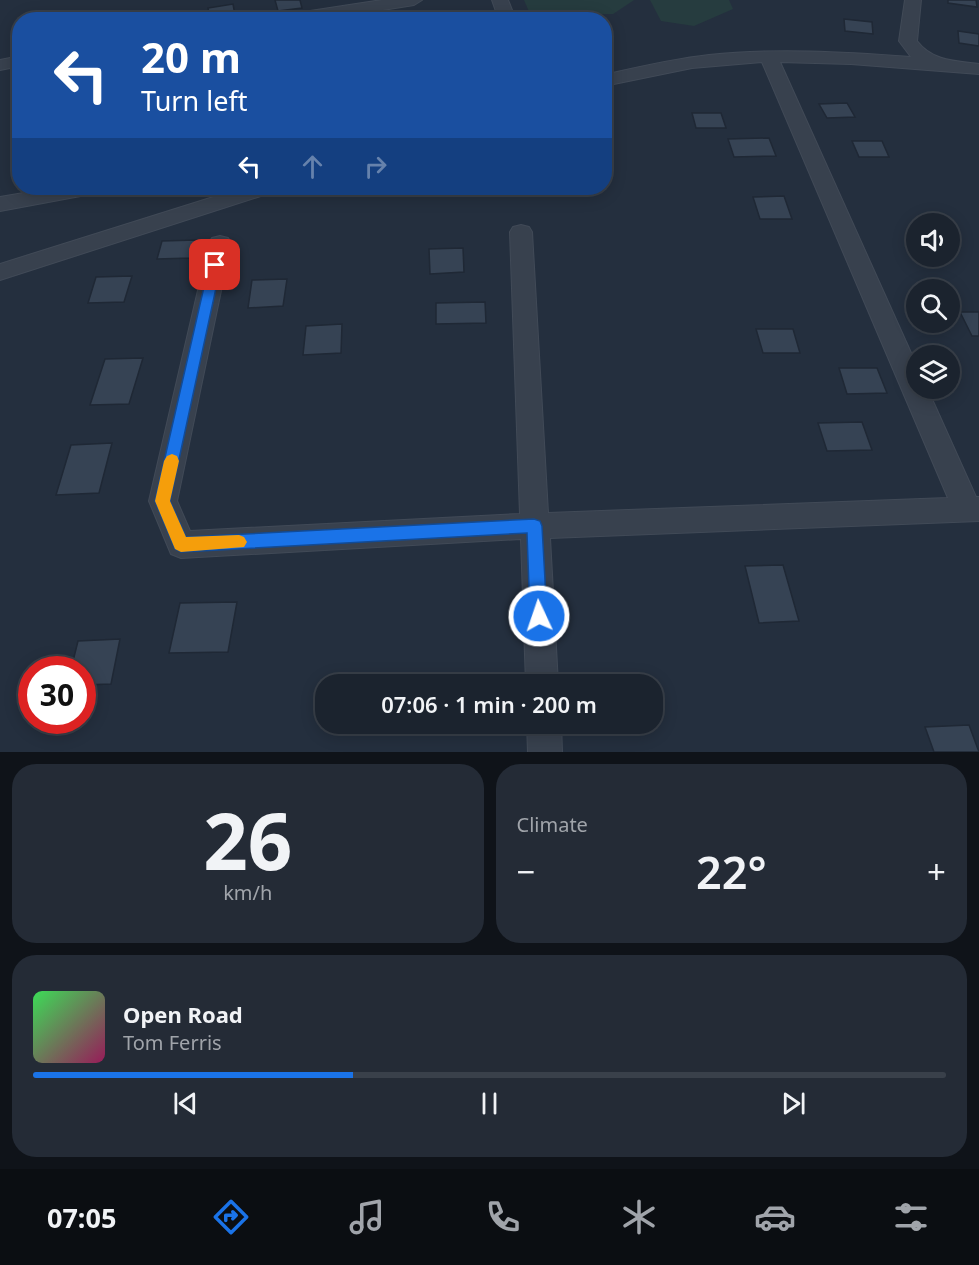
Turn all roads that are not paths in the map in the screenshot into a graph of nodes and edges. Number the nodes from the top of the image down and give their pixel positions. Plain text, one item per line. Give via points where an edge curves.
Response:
1 (414, 0) edge
2 (913, 0) edge
3 (336, 12) edge
4 (768, 56) junction
5 (946, 66) junction
6 (979, 69) edge
7 (612, 79) edge
8 (48, 195) edge
9 (241, 195) edge
10 (0, 204) edge
11 (521, 231) dead end
12 (220, 243) dead end
13 (0, 272) edge
14 (973, 509) edge
15 (534, 526) junction
16 (541, 674) edge
17 (544, 734) edge
18 (545, 752) edge

1 - 3 street
2 - 5 street via 908,41 918,54
4 - 5 street
4 - 7 street via 675,65
4 - 14 street
5 - 6 street
8 - 10 street
9 - 13 street
11 - 15 street
12 - 15 street via 163,501 181,544
14 - 15 street
15 - 16 street
17 - 18 street

